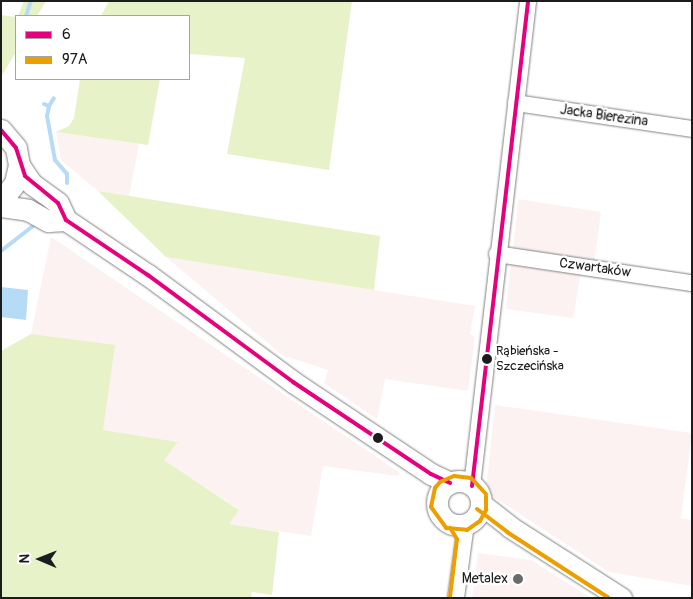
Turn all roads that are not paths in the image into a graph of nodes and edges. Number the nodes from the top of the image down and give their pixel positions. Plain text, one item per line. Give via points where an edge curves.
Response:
1 (528, 1) edge
2 (516, 103) junction
3 (692, 129) edge
4 (1, 130) edge
5 (19, 165) junction
6 (1, 201) edge
7 (1, 206) edge
8 (66, 220) junction
9 (498, 254) junction
10 (692, 282) edge
11 (460, 502) junction
12 (456, 598) edge
13 (621, 598) edge

1 - 2 street
2 - 3 street, Jacka Bierezina
2 - 9 street
4 - 5 main road via 16,148
5 - 6 main road via 15,183
5 - 8 main road via 32,184 61,206
7 - 8 main road via 28,210 48,221
8 - 11 main road via 148,275
9 - 10 street, Czwartaków
9 - 11 street via 473,458
11 - 12 street
11 - 13 main road via 500,520

